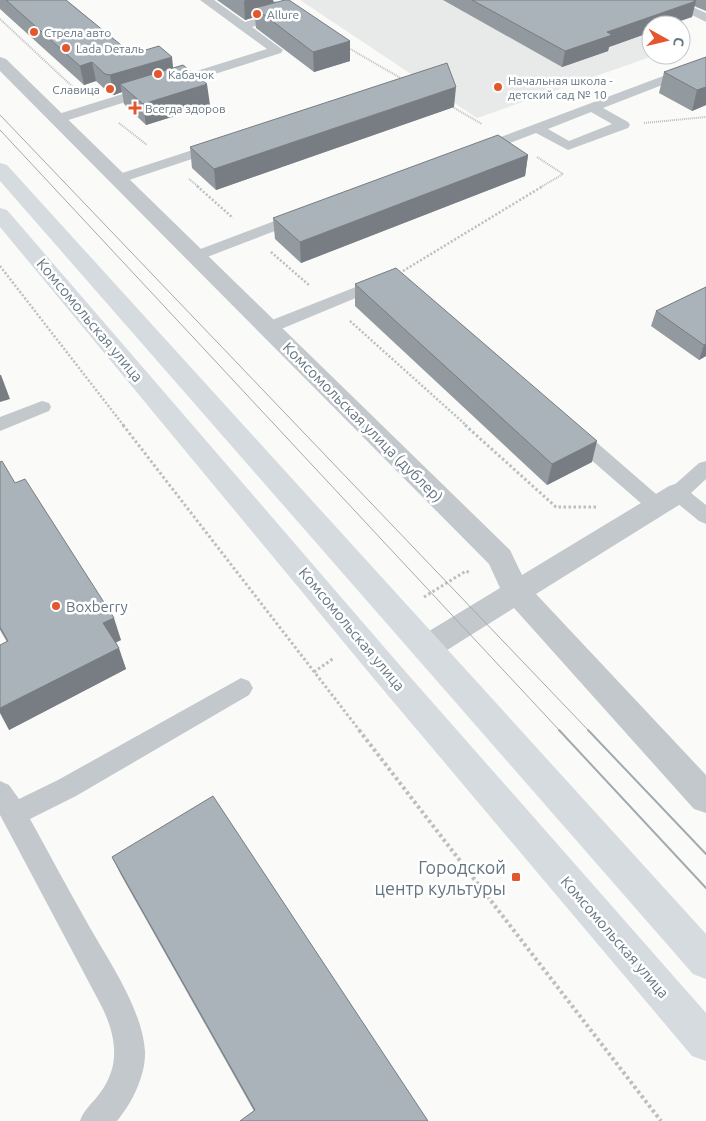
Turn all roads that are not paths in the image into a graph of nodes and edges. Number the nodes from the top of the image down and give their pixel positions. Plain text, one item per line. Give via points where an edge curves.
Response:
1 (206, 0) edge
2 (269, 0) edge
3 (668, 0) edge
4 (706, 18) edge
5 (243, 26) junction
6 (0, 62) edge
7 (706, 64) edge
8 (592, 107) junction
9 (57, 119) junction
10 (537, 128) junction
11 (227, 143) edge
12 (463, 156) edge
13 (0, 169) edge
14 (118, 179) junction
15 (311, 213) edge
16 (0, 214) edge
17 (196, 256) junction
18 (397, 280) edge
19 (268, 328) junction
20 (42, 407) dead end
21 (559, 421) edge
22 (0, 424) edge
23 (706, 468) edge
24 (667, 499) junction
25 (706, 516) edge
26 (516, 592) junction
27 (426, 648) junction
28 (241, 688) dead end
29 (706, 798) edge
30 (7, 803) edge
31 (706, 961) edge
32 (706, 1042) edge
33 (95, 1121) edge

1 - 5 lane
2 - 5 lane via 287,13
3 - 4 lane
5 - 9 lane via 277,50
6 - 9 street, Комсомольская улица (дублер)
7 - 8 lane
8 - 10 lane
8 - 10 lane via 623,125 568,146
9 - 14 street, Комсомольская улица (дублер)
10 - 12 lane
11 - 14 lane
13 - 27 main road, Комсомольская улица
14 - 17 street, Комсомольская улица (дублер)
15 - 17 lane
16 - 32 main road, Комсомольская улица
17 - 19 street, Комсомольская улица (дублер)
18 - 19 lane
19 - 26 street, Комсомольская улица (дублер) via 500,558
20 - 22 lane
21 - 24 lane
23 - 24 lane
24 - 25 lane
24 - 26 street
26 - 27 street
26 - 29 street, Комсомольская улица (дублер)
27 - 31 main road, Комсомольская улица
28 - 30 lane via 82,780
30 - 33 lane via 112,997 127,1032 130,1053 127,1075 116,1096

